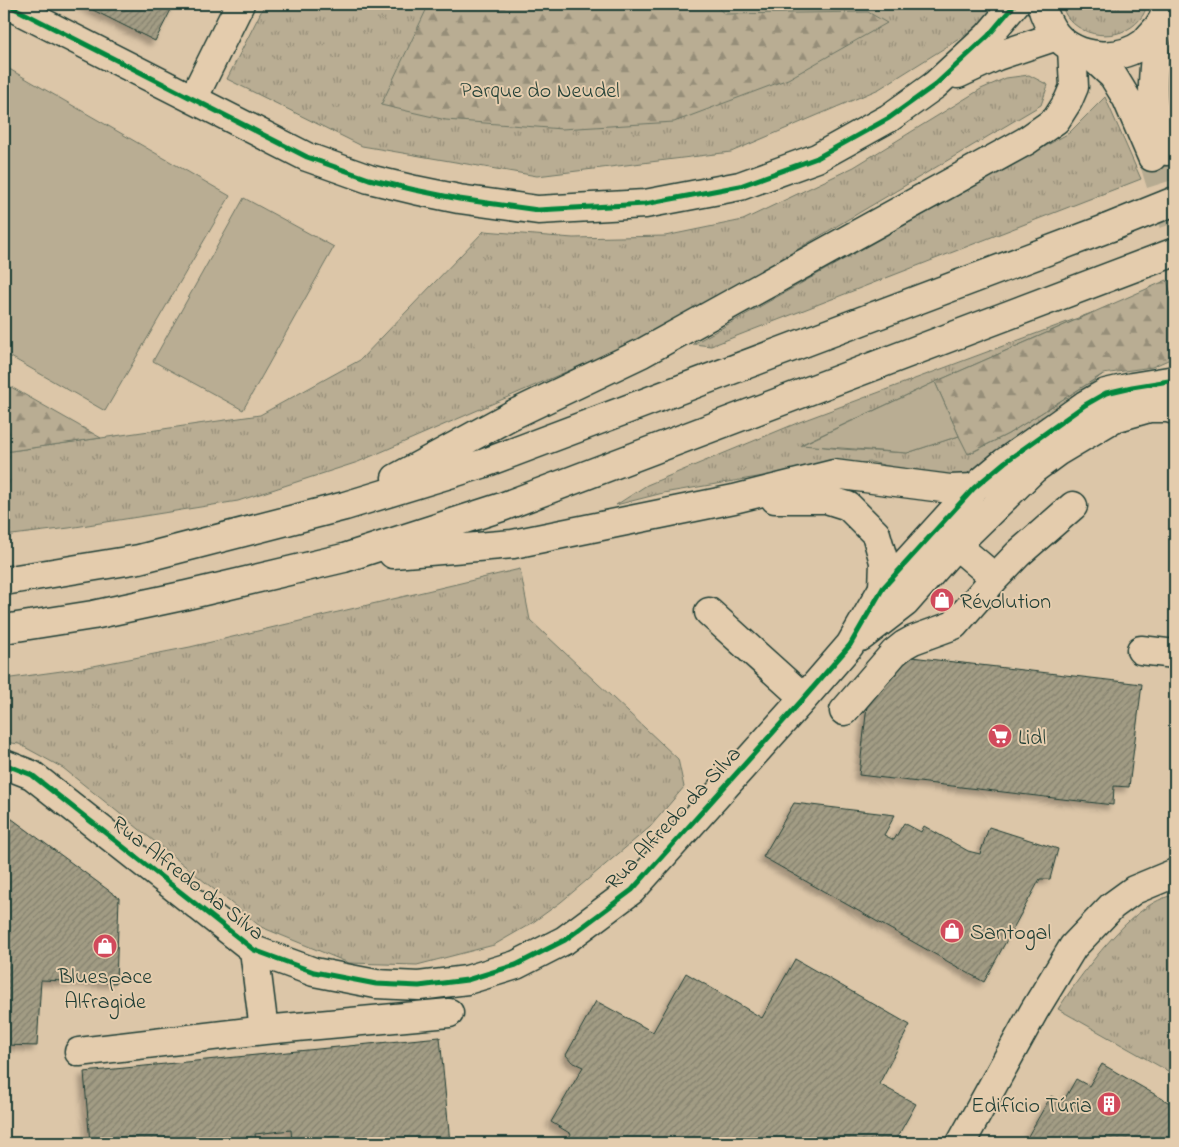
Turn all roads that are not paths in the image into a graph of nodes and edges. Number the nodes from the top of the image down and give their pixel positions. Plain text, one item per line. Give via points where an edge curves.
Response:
1 (6, 4) edge
2 (240, 4) edge
3 (1015, 4) edge
4 (1041, 4) edge
5 (1163, 16) edge
6 (1073, 46) junction
7 (935, 85) junction
8 (193, 99) junction
9 (1175, 201) edge
10 (1175, 252) edge
11 (1175, 380) edge
12 (1175, 410) edge
13 (1034, 469) junction
14 (974, 488) junction
15 (734, 499) junction
16 (345, 506) junction
17 (1072, 506) dead end
18 (956, 546) junction
19 (344, 558) junction
20 (995, 578) junction
21 (4, 581) edge
22 (883, 588) junction
23 (709, 612) dead end
24 (4, 629) edge
25 (850, 645) junction
26 (1141, 650) dead end
27 (1175, 654) edge
28 (804, 698) junction
29 (844, 711) dead end
30 (4, 764) edge
31 (1175, 874) edge
32 (254, 950) junction
33 (449, 1013) dead end
34 (264, 1030) junction
35 (79, 1052) dead end
36 (961, 1143) edge

1 - 8 main road
2 - 8 main road
3 - 7 main road via 988,36
4 - 6 main road via 1046,20
5 - 6 main road via 1144,43 1126,52 1107,56
5 - 6 main road via 1154,66 1153,94 1159,154 1113,76
6 - 7 main road via 997,56
6 - 16 main road via 1074,87 1068,102 1056,120 1026,141 642,353 512,415
7 - 8 main road via 889,118 817,158 740,186 645,204 538,210 459,200 369,179 307,157
9 - 16 main road, bridge via 482,464
10 - 19 main road via 502,508
11 - 14 main road, Rua Alfredo da Silva via 1106,394 1085,405
12 - 13 main road, Rua Alfredo da Silva via 1149,408 1114,418
13 - 14 main road, Rua Alfredo da Silva via 999,483
13 - 18 main road, Rua Alfredo da Silva
14 - 15 main road via 950,489 834,474
14 - 22 main road, Rua Alfredo da Silva
15 - 19 main road via 513,544
15 - 22 main road via 826,499 848,506 876,534 884,562
16 - 21 main road via 139,559
17 - 20 main road
18 - 20 main road
18 - 25 main road, Rua Alfredo da Silva via 904,602
19 - 24 main road via 122,609
20 - 29 main road via 954,625 913,640 894,653
22 - 25 main road, Rua Alfredo da Silva
23 - 28 main road
25 - 28 main road, Rua Alfredo da Silva
26 - 27 main road
28 - 32 main road, Rua Alfredo da Silva via 632,890 566,940 516,965 466,980 419,986 385,985 314,972
30 - 32 main road, Rua Alfredo da Silva via 32,775
31 - 36 main road via 1134,890 1112,906 1073,947
32 - 34 main road
33 - 34 main road
34 - 35 main road

